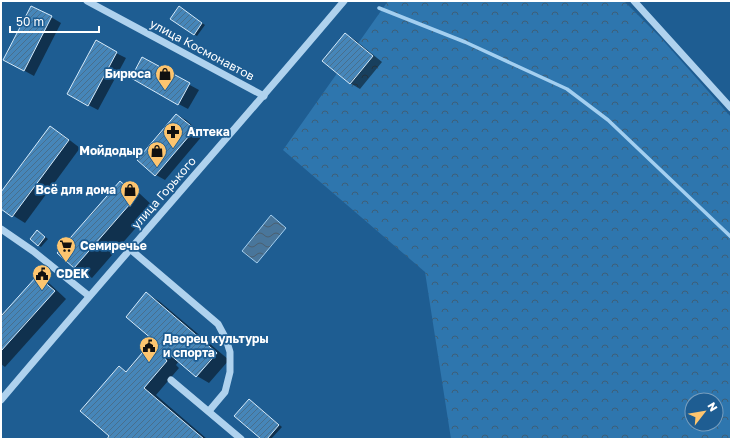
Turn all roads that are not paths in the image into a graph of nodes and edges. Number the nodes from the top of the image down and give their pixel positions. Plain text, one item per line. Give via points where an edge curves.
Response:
1 (87, 1) edge
2 (344, 1) edge
3 (634, 1) edge
4 (264, 96) junction
5 (731, 108) edge
6 (1, 229) edge
7 (130, 249) junction
8 (89, 296) junction
9 (171, 380) dead end
10 (1, 400) edge
11 (209, 411) junction
12 (241, 439) edge

1 - 4 street, улица Космонавтов
2 - 4 street, улица Горького
3 - 5 street
4 - 7 street, улица Горького
6 - 8 street
7 - 8 street, улица Горького
7 - 11 street via 218,324 226,338 230,352 230,372 225,392
8 - 10 street, улица Горького
9 - 11 street
11 - 12 street

